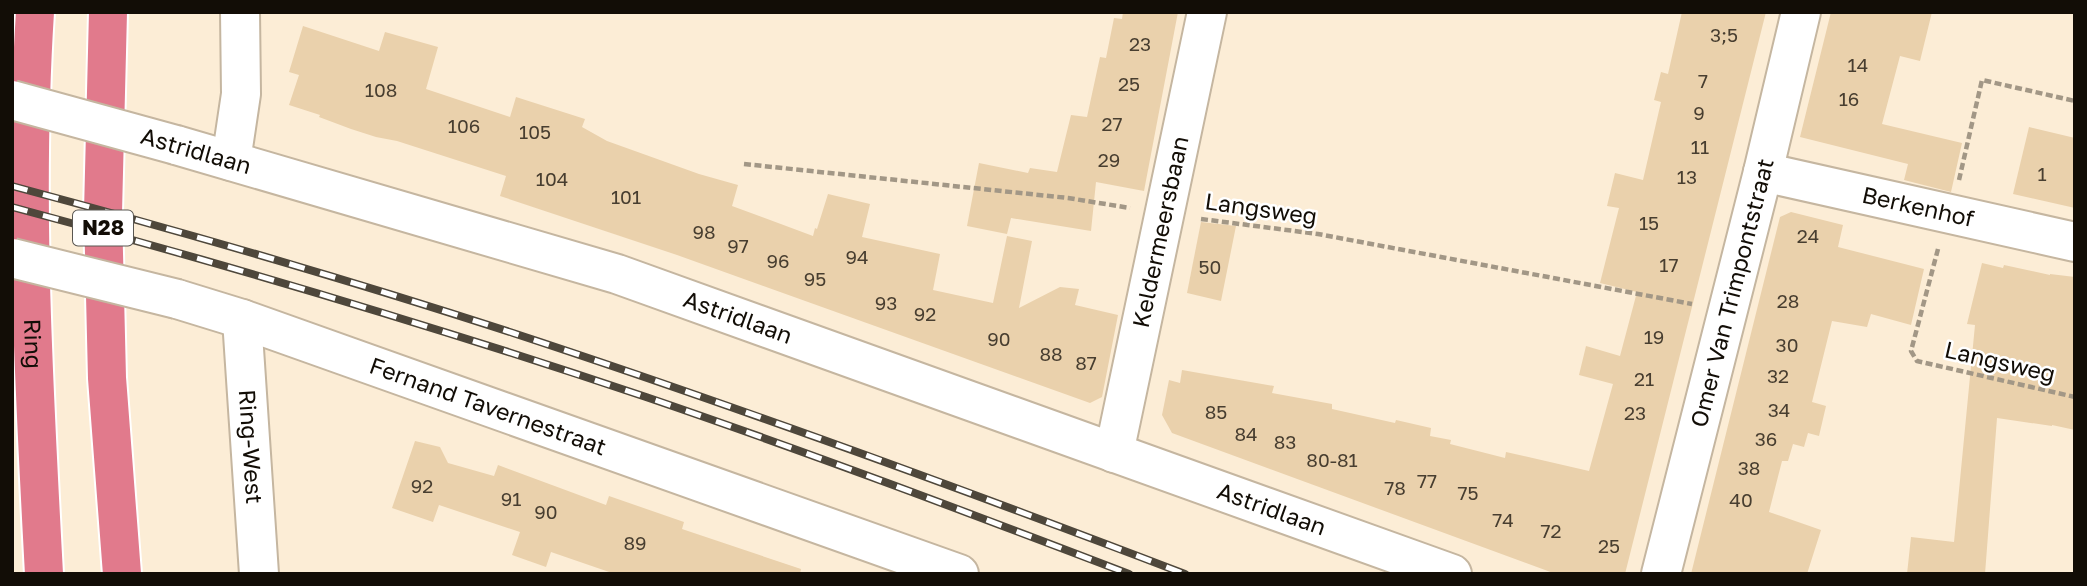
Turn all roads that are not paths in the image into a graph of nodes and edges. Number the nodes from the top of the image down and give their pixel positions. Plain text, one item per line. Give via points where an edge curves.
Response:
1 (35, 12) edge
2 (108, 12) edge
3 (240, 12) edge
4 (1207, 12) edge
5 (1801, 12) edge
6 (22, 86) edge
7 (232, 161) junction
8 (1763, 172) junction
9 (2075, 242) edge
10 (12, 258) edge
11 (242, 319) junction
12 (1114, 453) junction
13 (44, 574) edge
14 (122, 574) edge
15 (258, 574) edge
16 (959, 574) edge
17 (1452, 574) edge
18 (1661, 574) edge

1 - 6 highway, Ring
2 - 14 highway, N28 via 103,212 107,377
3 - 7 street via 241,94
4 - 12 street, Keldermeersbaan
5 - 8 street, Omer Van Trimpontstraat
6 - 7 street, Astridlaan, bridge via 176,145
6 - 13 highway, Ring
7 - 12 street, Astridlaan via 617,274
8 - 9 street, Berkenhof
8 - 18 street, Omer Van Trimpontstraat
10 - 11 street, Fernand Tavernestraat, bridge
11 - 15 street, Ring-West
11 - 16 street, Fernand Tavernestraat
12 - 17 street, Astridlaan

